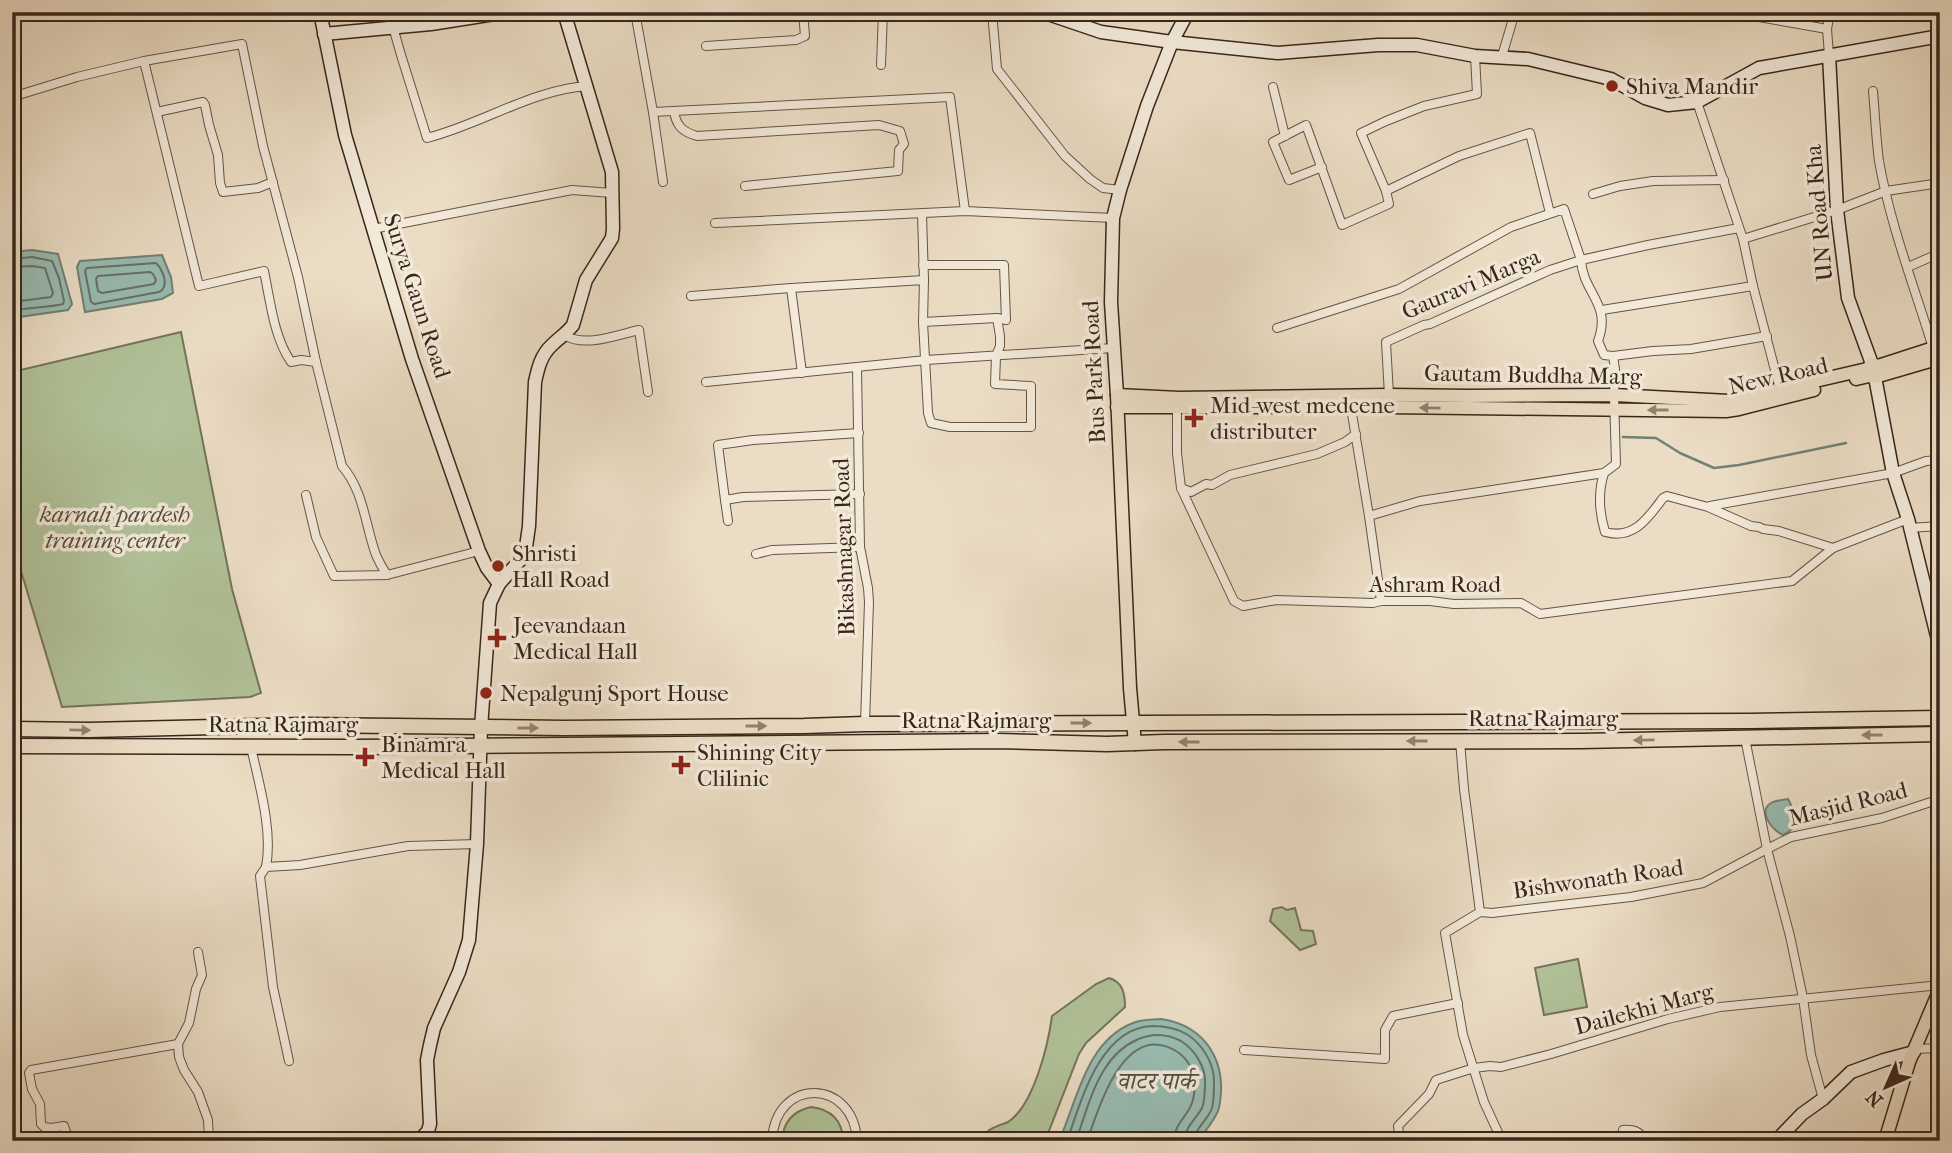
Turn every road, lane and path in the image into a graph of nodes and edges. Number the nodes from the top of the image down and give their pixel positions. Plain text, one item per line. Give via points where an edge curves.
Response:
1 (320, 12) edge
2 (507, 12) edge
3 (564, 12) edge
4 (635, 12) edge
5 (803, 12) edge
6 (883, 12) edge
7 (992, 12) edge
8 (1042, 12) edge
9 (1188, 12) edge
10 (1513, 12) edge
11 (1722, 12) edge
12 (1830, 12) edge
13 (421, 19) edge
14 (393, 27) junction
15 (1828, 29) junction
16 (324, 34) junction
17 (1940, 36) edge
18 (1172, 42) junction
19 (706, 46) dead end
20 (1829, 55) junction
21 (1475, 56) junction
22 (1502, 56) junction
23 (145, 61) junction
24 (881, 65) dead end
25 (587, 86) junction
26 (1273, 87) dead end
27 (1873, 91) dead end
28 (12, 97) edge
29 (1697, 102) junction
30 (674, 111) junction
31 (157, 112) junction
32 (653, 112) junction
33 (1285, 136) junction
34 (1322, 167) junction
35 (1724, 180) junction
36 (663, 181) dead end
37 (272, 182) junction
38 (1940, 183) edge
39 (745, 186) dead end
40 (1120, 190) junction
41 (1386, 191) junction
42 (1886, 191) junction
43 (612, 193) junction
44 (1593, 194) dead end
45 (1837, 209) junction
46 (965, 211) junction
47 (922, 214) junction
48 (1550, 214) junction
49 (1113, 218) junction
50 (715, 223) dead end
51 (1739, 228) junction
52 (373, 229) junction
53 (1743, 239) junction
54 (1940, 253) edge
55 (1581, 260) junction
56 (923, 265) junction
57 (1908, 267) junction
58 (924, 280) junction
59 (1753, 286) junction
60 (791, 288) junction
61 (691, 296) dead end
62 (1602, 310) junction
63 (997, 318) junction
64 (923, 322) junction
65 (1277, 328) dead end
66 (564, 335) junction
67 (1767, 336) junction
68 (1113, 348) junction
69 (1937, 350) edge
70 (996, 356) junction
71 (1613, 356) junction
72 (926, 360) junction
73 (316, 362) junction
74 (857, 368) junction
75 (1873, 371) junction
76 (802, 373) junction
77 (706, 382) dead end
78 (648, 392) dead end
79 (1782, 394) junction
80 (1388, 395) junction
81 (1614, 395) junction
82 (1117, 401) junction
83 (1177, 407) junction
84 (1351, 408) junction
85 (1615, 410) junction
86 (859, 433) junction
87 (1356, 434) junction
88 (1940, 460) edge
89 (1604, 473) junction
90 (1893, 473) junction
91 (1181, 488) junction
92 (860, 494) junction
93 (306, 495) dead end
94 (725, 500) junction
95 (1708, 507) junction
96 (1368, 516) junction
97 (728, 521) dead end
98 (1908, 524) junction
99 (1940, 526) edge
100 (860, 547) junction
101 (1833, 548) junction
102 (479, 551) junction
103 (756, 554) dead end
104 (387, 575) junction
105 (499, 584) junction
106 (1934, 597) edge
107 (1381, 601) junction
108 (1940, 648) edge
109 (1940, 718) edge
110 (1132, 723) junction
111 (865, 724) junction
112 (804, 726) junction
113 (481, 728) junction
114 (12, 729) edge
115 (1940, 734) edge
116 (1745, 738) junction
117 (1460, 741) junction
118 (805, 743) junction
119 (1135, 744) junction
120 (12, 746) edge
121 (480, 746) junction
122 (251, 747) junction
123 (1940, 799) edge
124 (477, 844) junction
125 (1767, 849) junction
126 (266, 867) junction
127 (1480, 912) junction
128 (198, 952) dead end
129 (1940, 987) edge
130 (1803, 998) junction
131 (1458, 1003) junction
132 (178, 1044) junction
133 (1940, 1048) edge
134 (1244, 1050) dead end
135 (1914, 1050) junction
136 (289, 1061) dead end
137 (1474, 1068) junction
138 (1823, 1098) junction
139 (1623, 1130) dead end
140 (69, 1141) edge
141 (209, 1141) edge
142 (419, 1141) edge
143 (772, 1141) edge
144 (857, 1141) edge
145 (1399, 1141) edge
146 (1502, 1141) edge
147 (1646, 1141) edge
148 (1776, 1141) edge
149 (1885, 1141) edge

1 - 16 street, Surya Gaun Road
2 - 13 street
3 - 25 street
4 - 32 street
5 - 19 street via 805,36 796,40
6 - 24 street
7 - 40 street via 997,69 1065,156 1103,188
8 - 18 street via 1101,32
9 - 18 street, Bus Park Road
10 - 22 street
11 - 15 street
12 - 15 street
13 - 14 street
14 - 16 street
14 - 25 street via 427,138 535,97
15 - 20 street
16 - 52 street, Surya Gaun Road via 345,135
17 - 20 street
18 - 21 street via 1278,53 1417,45
18 - 40 street, Bus Park Road
20 - 29 street via 1759,68
20 - 45 street, UN Road Kha
21 - 22 street
21 - 41 street via 1477,94 1424,106 1361,134
22 - 29 street via 1611,79 1668,105
23 - 28 street
23 - 31 street
23 - 37 street via 242,44
25 - 43 street via 612,172
26 - 33 street
27 - 42 street
29 - 35 street
30 - 32 street
30 - 39 street via 685,132 697,136 879,125 900,131 904,144 899,150 898,172
30 - 46 street via 950,97
31 - 37 street via 205,104 223,192
31 - 73 street via 199,286 264,271 287,355 291,362
32 - 36 street
33 - 34 street via 1306,125
33 - 34 street via 1273,142 1289,180
34 - 41 street via 1342,225 1389,204
35 - 44 street via 1653,181
35 - 51 street
37 - 73 street
38 - 42 street
40 - 49 street, Bus Park Road
41 - 48 street via 1459,156 1530,132
42 - 45 street
42 - 57 street
43 - 52 street via 572,190
43 - 66 street via 612,238 586,280 573,325
45 - 53 street
45 - 75 street, UN Road Kha via 1848,298
46 - 47 street
46 - 49 street
47 - 50 street
47 - 56 street
48 - 55 street via 1564,209
48 - 65 street via 1511,227 1399,289
49 - 68 street, Bus Park Road
51 - 53 street
51 - 55 street
52 - 102 street, Surya Gaun Road via 412,359
53 - 59 street
54 - 57 street
55 - 62 street
55 - 80 street, Gauravi Marga via 1386,342
56 - 58 street
56 - 63 street via 1004,265 1006,320
57 - 69 street
58 - 60 street
58 - 64 street
59 - 62 street
59 - 67 street
60 - 61 street
60 - 76 street
62 - 71 street via 1604,327 1598,341 1604,355
63 - 64 street
63 - 70 street
64 - 72 street
66 - 78 street via 587,341 639,330
66 - 105 street via 550,346 536,382 526,547
67 - 71 street
67 - 79 street
68 - 70 street
68 - 82 street, Bus Park Road
69 - 75 main road, Gautam Buddha Marg
70 - 72 street
70 - 72 street via 995,384 1031,386 1031,427 931,423
71 - 81 street
72 - 74 street
73 - 104 street via 342,466 352,477 376,555
74 - 76 street
74 - 86 street, Bikashnagar Road
75 - 79 main road, Gautam Buddha Marg
75 - 90 street, UN Road Kha
76 - 77 street
79 - 81 main road, Gautam Buddha Marg via 1729,401
79 -> 85 main road, New Road via 1726,411
80 - 81 main road, Gautam Buddha Marg
80 - 82 main road, Gautam Buddha Marg
81 - 85 street
82 - 83 main road, New Road
82 - 110 main road, Bus Park Road
83 - 84 main road, New Road
83 - 91 street, Ashram Road
85 -> 84 main road, New Road
84 - 87 street
85 - 89 street via 1616,464
86 - 92 street, Bikashnagar Road
86 - 94 street via 718,444
87 - 91 street via 1317,454 1230,475 1191,492
87 - 96 street
88 - 90 street
89 - 95 street via 1600,503 1605,532 1631,531 1667,496
89 - 96 street via 1420,501
90 - 95 street
90 - 98 street, UN Road Kha
91 - 107 street, Ashram Road via 1234,601 1242,606 1276,600
92 - 94 street
92 - 100 street, Bikashnagar Road
93 - 104 street via 316,537 334,576
94 - 97 street
95 - 101 street via 1751,526
96 - 107 street
98 - 99 street, Ashram Road
98 - 101 street, Ashram Road
98 - 106 street, UN Road Kha
100 - 103 street
100 - 111 street, Bikashnagar Road via 869,602
101 - 107 street, Ashram Road via 1792,581 1540,614 1521,603
102 - 104 street
102 - 105 street, Surya Gaun Road
105 - 113 street via 490,603
106 - 108 street, UN Road Kha
109 - 110 highway, Ratna Rajmarg
111 -> 110 highway, Ratna Rajmarg
110 - 119 main road, Bus Park Road
111 - 112 highway, Ratna Rajmarg
113 -> 112 highway, Ratna Rajmarg
112 - 118 highway
114 -> 113 highway, Ratna Rajmarg
113 - 121 street
115 -> 116 highway, Ratna Rajmarg
116 -> 117 highway, Ratna Rajmarg
116 - 125 street
117 -> 119 highway, Ratna Rajmarg
117 - 127 street
118 - 119 highway, Ratna Rajmarg
118 - 121 highway, Ratna Rajmarg
120 - 122 highway, Ratna Rajmarg
121 - 122 highway, Ratna Rajmarg
121 - 124 street
122 - 126 street via 269,851
123 - 125 street, Masjid Road via 1882,818 1791,837
124 - 126 street via 408,846
124 - 142 street via 466,954 434,1028 427,1060 430,1124
125 - 127 street, Bishwonath Road via 1703,883 1630,897
125 - 130 street
126 - 136 street via 260,876 273,987
127 - 131 street via 1445,933
128 - 132 street via 202,975 190,1023
129 - 130 street, Dailekhi Marg
129 - 135 main road
130 - 137 street, Dailekhi Marg via 1720,1007 1501,1067
130 - 138 street
131 - 134 street via 1393,1016 1385,1030 1385,1059
131 - 137 street
132 - 140 street via 31,1070 41,1124 64,1126
132 - 141 street via 184,1070 208,1121
133 - 135 street
135 - 138 street via 1851,1072
135 - 149 main road
137 - 145 street, Dailekhi Marg via 1436,1080 1429,1094 1398,1126
137 - 146 street
138 - 148 street
139 - 147 street via 1633,1129
143 - 144 street via 778,1113 800,1095 815,1093 841,1102 856,1126

